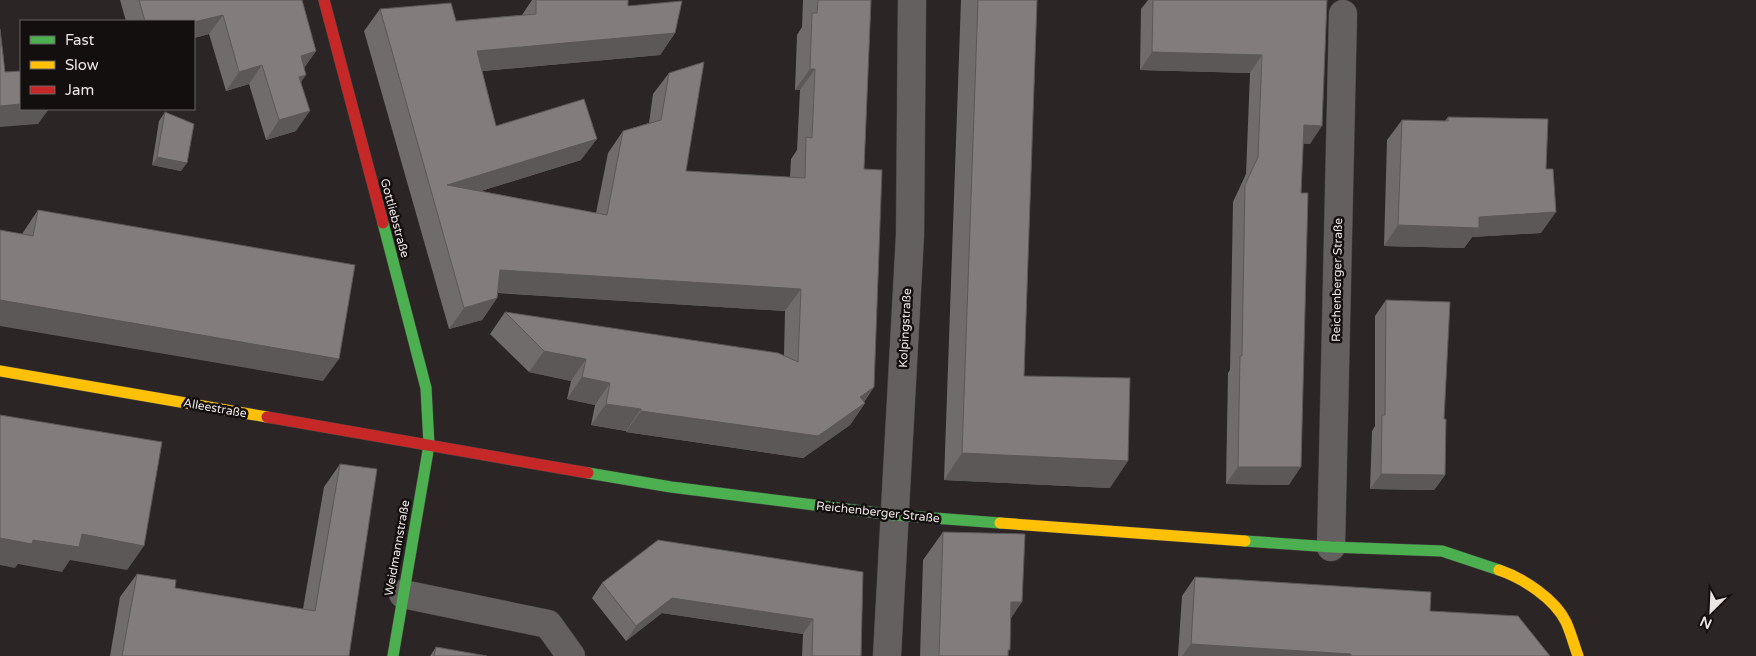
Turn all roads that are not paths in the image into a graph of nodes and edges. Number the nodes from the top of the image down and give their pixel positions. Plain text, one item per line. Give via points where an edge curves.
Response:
1 (324, 0) edge
2 (912, 0) edge
3 (1343, 14) dead end
4 (0, 371) edge
5 (429, 446) junction
6 (894, 515) junction
7 (1331, 547) junction
8 (403, 594) junction
9 (393, 656) edge
10 (571, 656) edge
11 (887, 656) edge
12 (1578, 656) edge

1 - 5 street, Gottliebstraße via 426,388
2 - 6 street, Kolpingstraße via 910,234
3 - 7 street, Reichenberger Straße
4 - 5 street, Alleestraße
5 - 6 street, Reichenberger Straße via 671,487
5 - 8 street, Weidmannstraße
6 - 7 street, Reichenberger Straße
6 - 11 street, Kolpingstraße
7 - 12 street, Reichenberger Straße via 1442,552 1512,574 1545,595 1566,621
8 - 9 street, Weidmannstraße
8 - 10 street via 548,624

